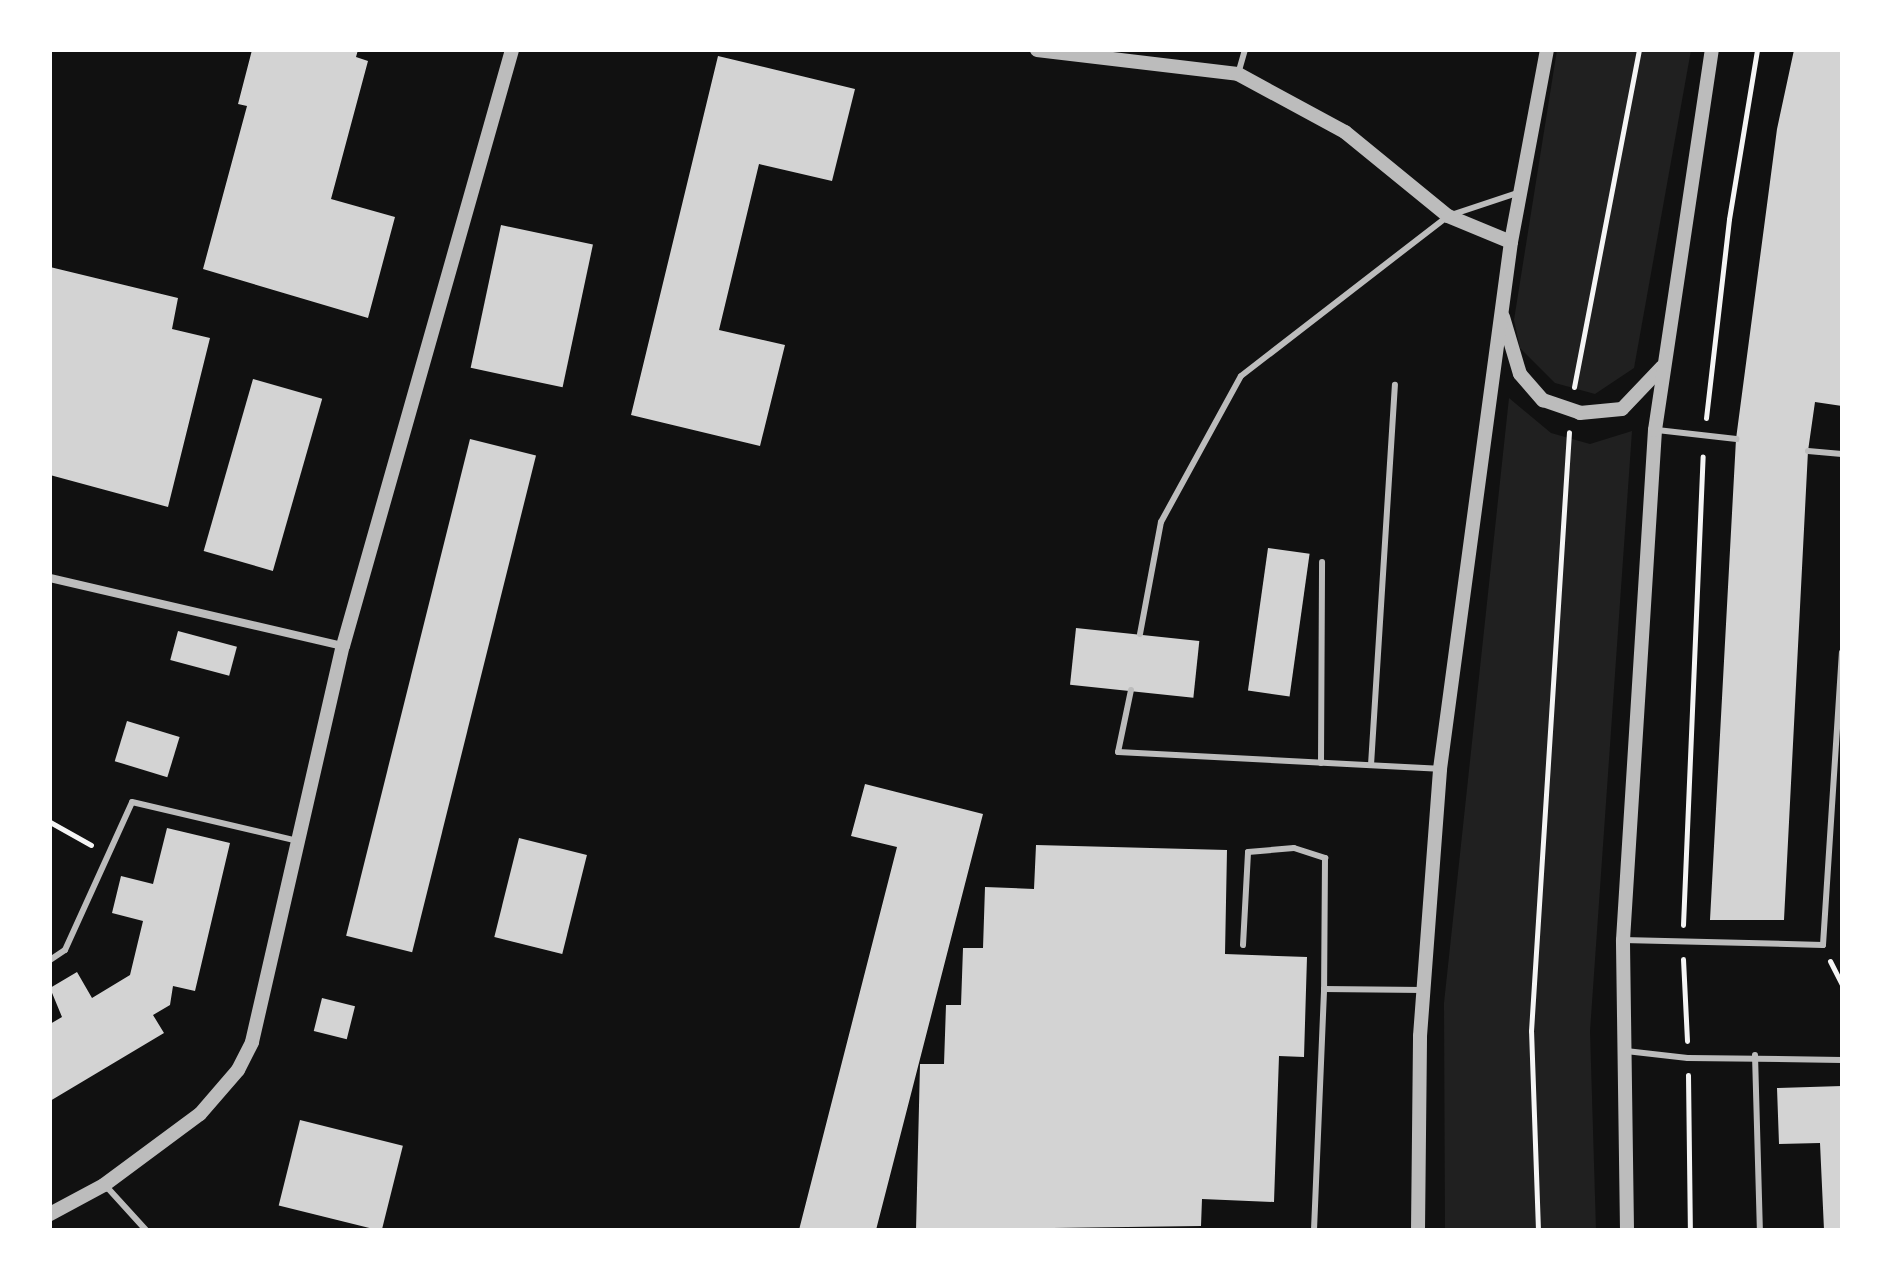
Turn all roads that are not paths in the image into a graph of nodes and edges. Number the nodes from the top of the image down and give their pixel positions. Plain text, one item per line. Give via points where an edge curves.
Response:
1 (512, 50) edge
2 (1037, 50) edge
3 (1245, 50) edge
4 (1547, 50) edge
5 (1712, 50) edge
6 (1238, 74) junction
7 (1520, 192) junction
8 (1448, 216) junction
9 (1511, 242) junction
10 (1502, 313) junction
11 (1662, 367) junction
12 (1395, 385) dead end
13 (1655, 430) junction
14 (1736, 439) dead end
15 (1808, 451) dead end
16 (1842, 454) edge
17 (1322, 562) dead end
18 (50, 578) edge
19 (1140, 634) dead end
20 (343, 646) junction
21 (1842, 653) edge
22 (1131, 690) dead end
23 (1321, 763) junction
24 (1371, 765) junction
25 (1440, 769) junction
26 (298, 841) junction
27 (1623, 940) junction
28 (1243, 945) dead end
29 (50, 960) edge
30 (1324, 989) junction
31 (1423, 990) junction
32 (1622, 1050) junction
33 (1755, 1055) junction
34 (1842, 1060) edge
35 (104, 1185) junction
36 (50, 1214) edge
37 (146, 1230) edge
38 (1314, 1230) edge
39 (1418, 1230) edge
40 (1627, 1230) edge
41 (1760, 1230) edge

1 - 20 street
2 - 6 street
3 - 6 lane
4 - 7 street
5 - 11 street
6 - 8 street via 1345,132
7 - 8 lane
7 - 9 street
8 - 9 street
8 - 19 lane via 1241,376 1161,522
9 - 10 street
10 - 11 street via 1520,374 1543,400 1570,409 1622,409
10 - 25 street
11 - 13 street
12 - 24 lane
13 - 14 lane
13 - 27 street
15 - 16 lane
17 - 23 lane
18 - 20 street
20 - 26 street
21 - 27 lane via 1823,945
22 - 23 lane via 1118,752
23 - 24 lane
24 - 25 lane
25 - 31 street
26 - 29 lane via 132,802 65,950
26 - 35 street via 252,1042 238,1070 200,1114
27 - 32 street
28 - 30 lane via 1248,852 1294,848 1325,858
30 - 31 lane
30 - 38 lane
31 - 39 street
32 - 33 lane via 1688,1058
32 - 40 street
33 - 34 lane
33 - 41 lane
35 - 36 street
35 - 37 lane

